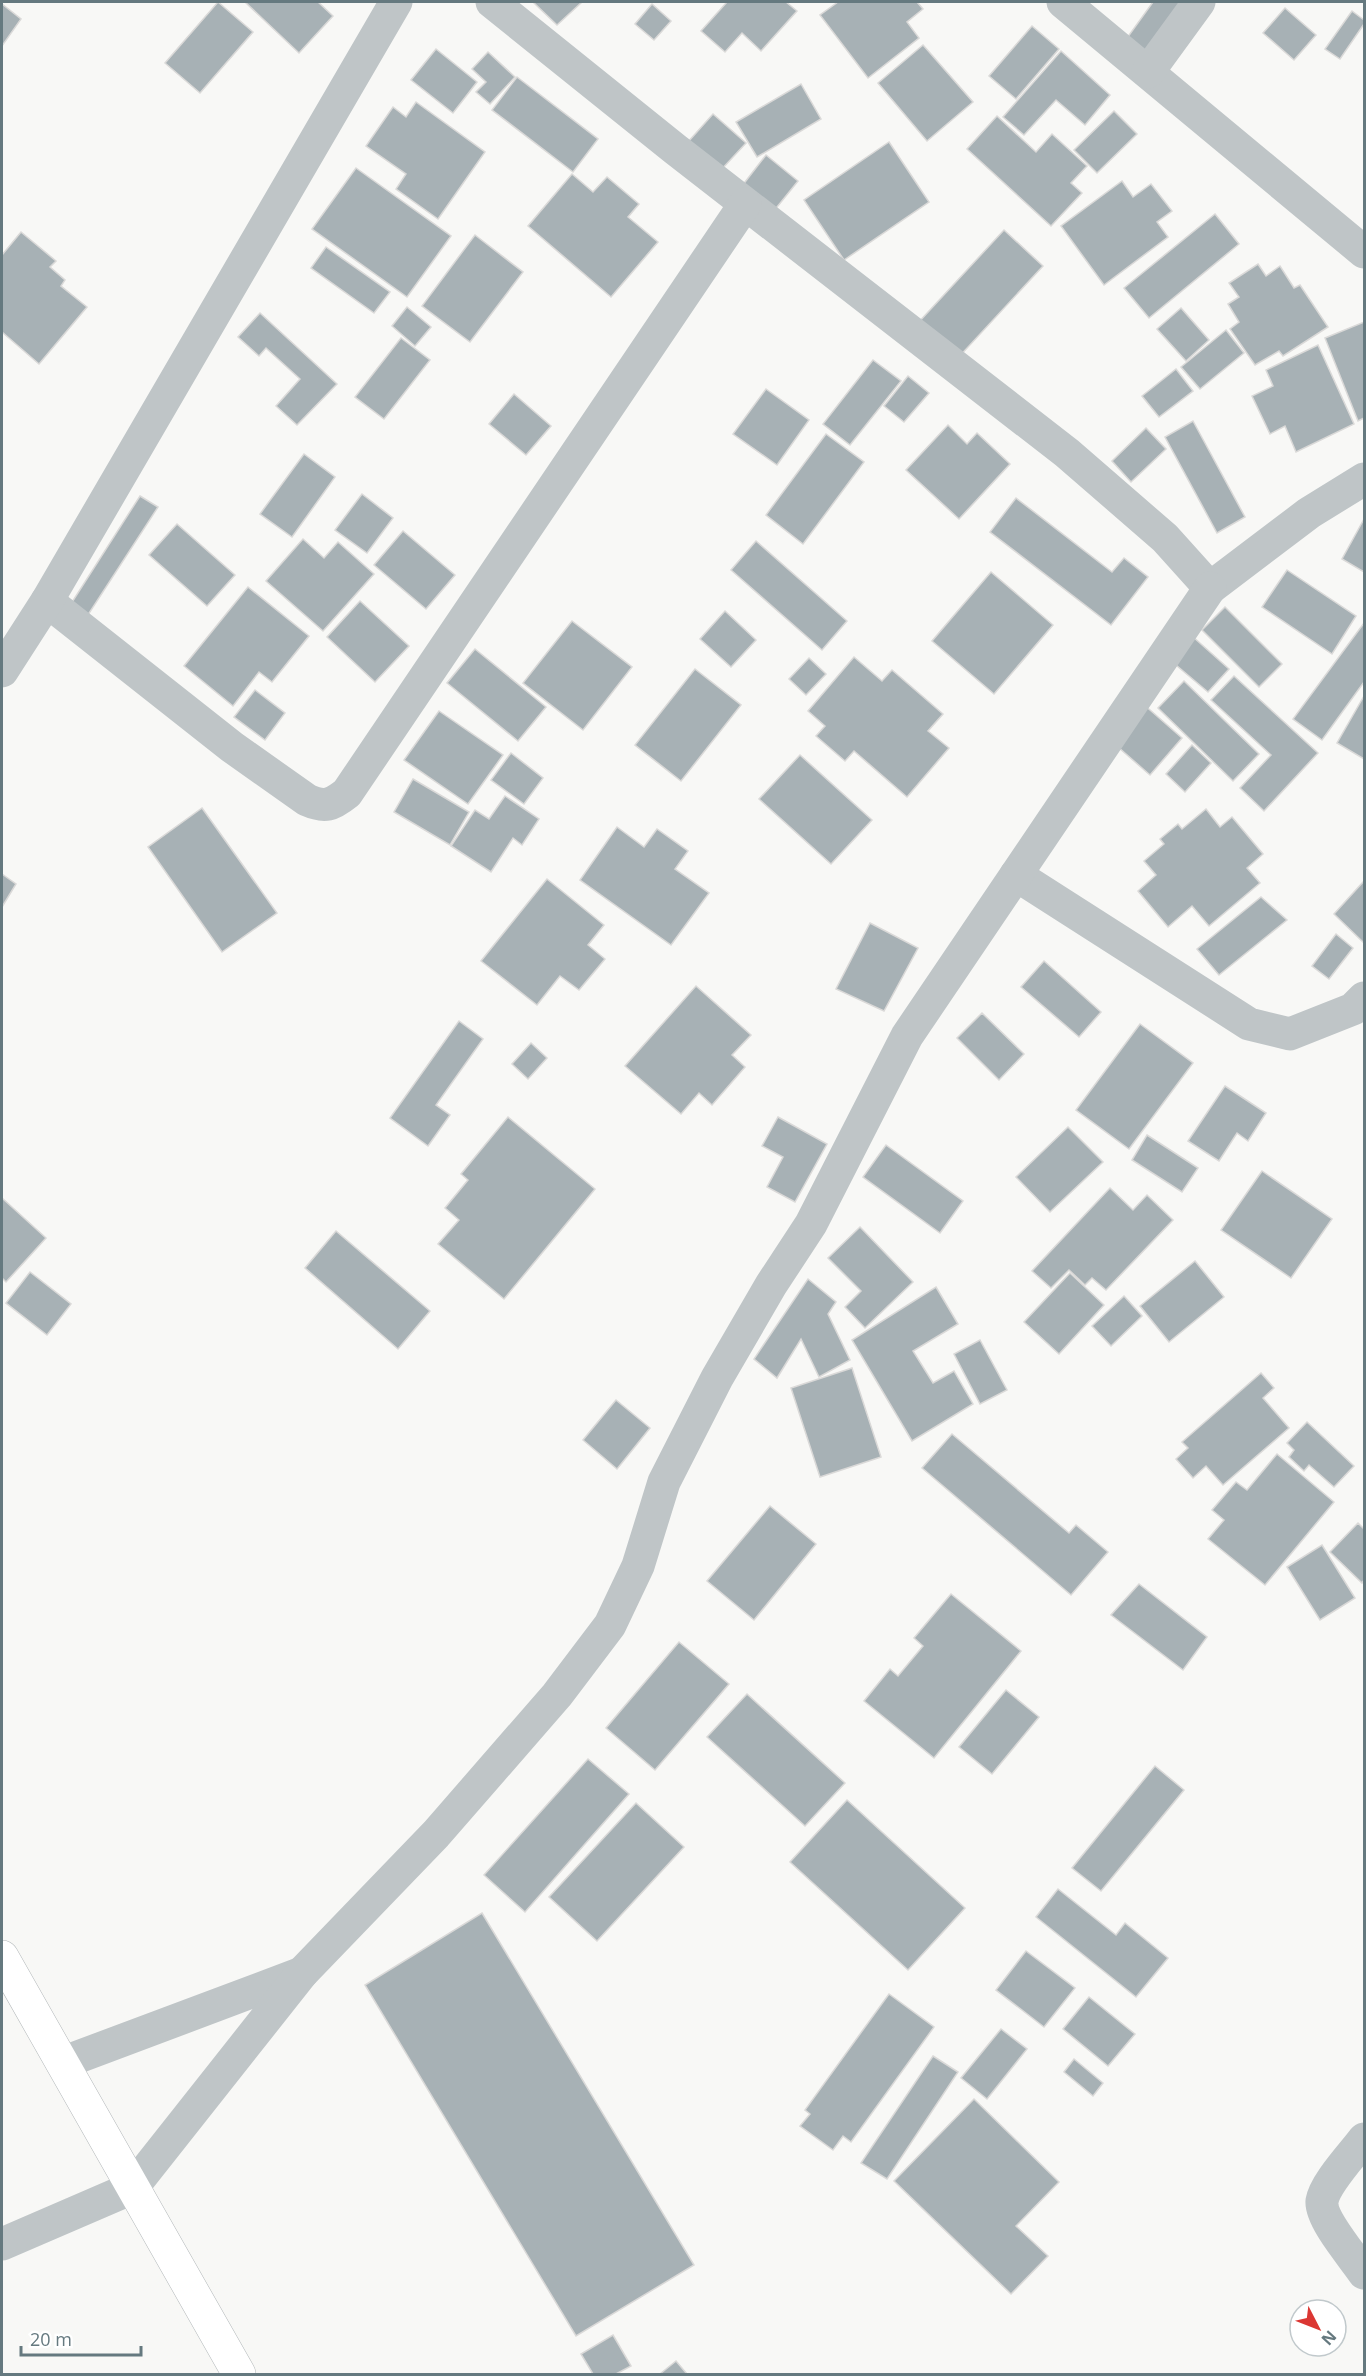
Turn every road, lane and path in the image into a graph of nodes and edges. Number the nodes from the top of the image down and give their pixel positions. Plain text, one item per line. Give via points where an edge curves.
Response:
1 (396, 2) edge
2 (492, 2) edge
3 (1063, 2) edge
4 (1199, 2) edge
5 (1148, 72) junction
6 (746, 204) junction
7 (1365, 252) edge
8 (1365, 479) edge
9 (1210, 588) junction
10 (48, 600) junction
11 (2, 671) edge
12 (1016, 875) junction
13 (1365, 998) edge
14 (2, 1957) edge
15 (302, 1973) junction
16 (62, 2063) junction
17 (1365, 2139) edge
18 (132, 2188) junction
19 (2, 2244) edge
20 (1365, 2273) edge
21 (239, 2374) edge

1 - 10 street
2 - 6 street
3 - 5 street
4 - 5 street
5 - 7 street
6 - 9 street via 1067,453 1165,538
6 - 10 street via 347,793 333,804 321,806 307,801 241,754
8 - 9 street via 1308,513
9 - 12 street
10 - 11 street
12 - 13 street via 1249,1024 1290,1034 1353,1009
12 - 15 street via 907,1036 811,1224 717,1377 664,1482 638,1566 610,1625 557,1695 444,1825
14 - 16 highway
15 - 16 street
15 - 18 street
16 - 18 highway
17 - 20 street via 1322,2200 1326,2217
18 - 19 street
18 - 21 highway

